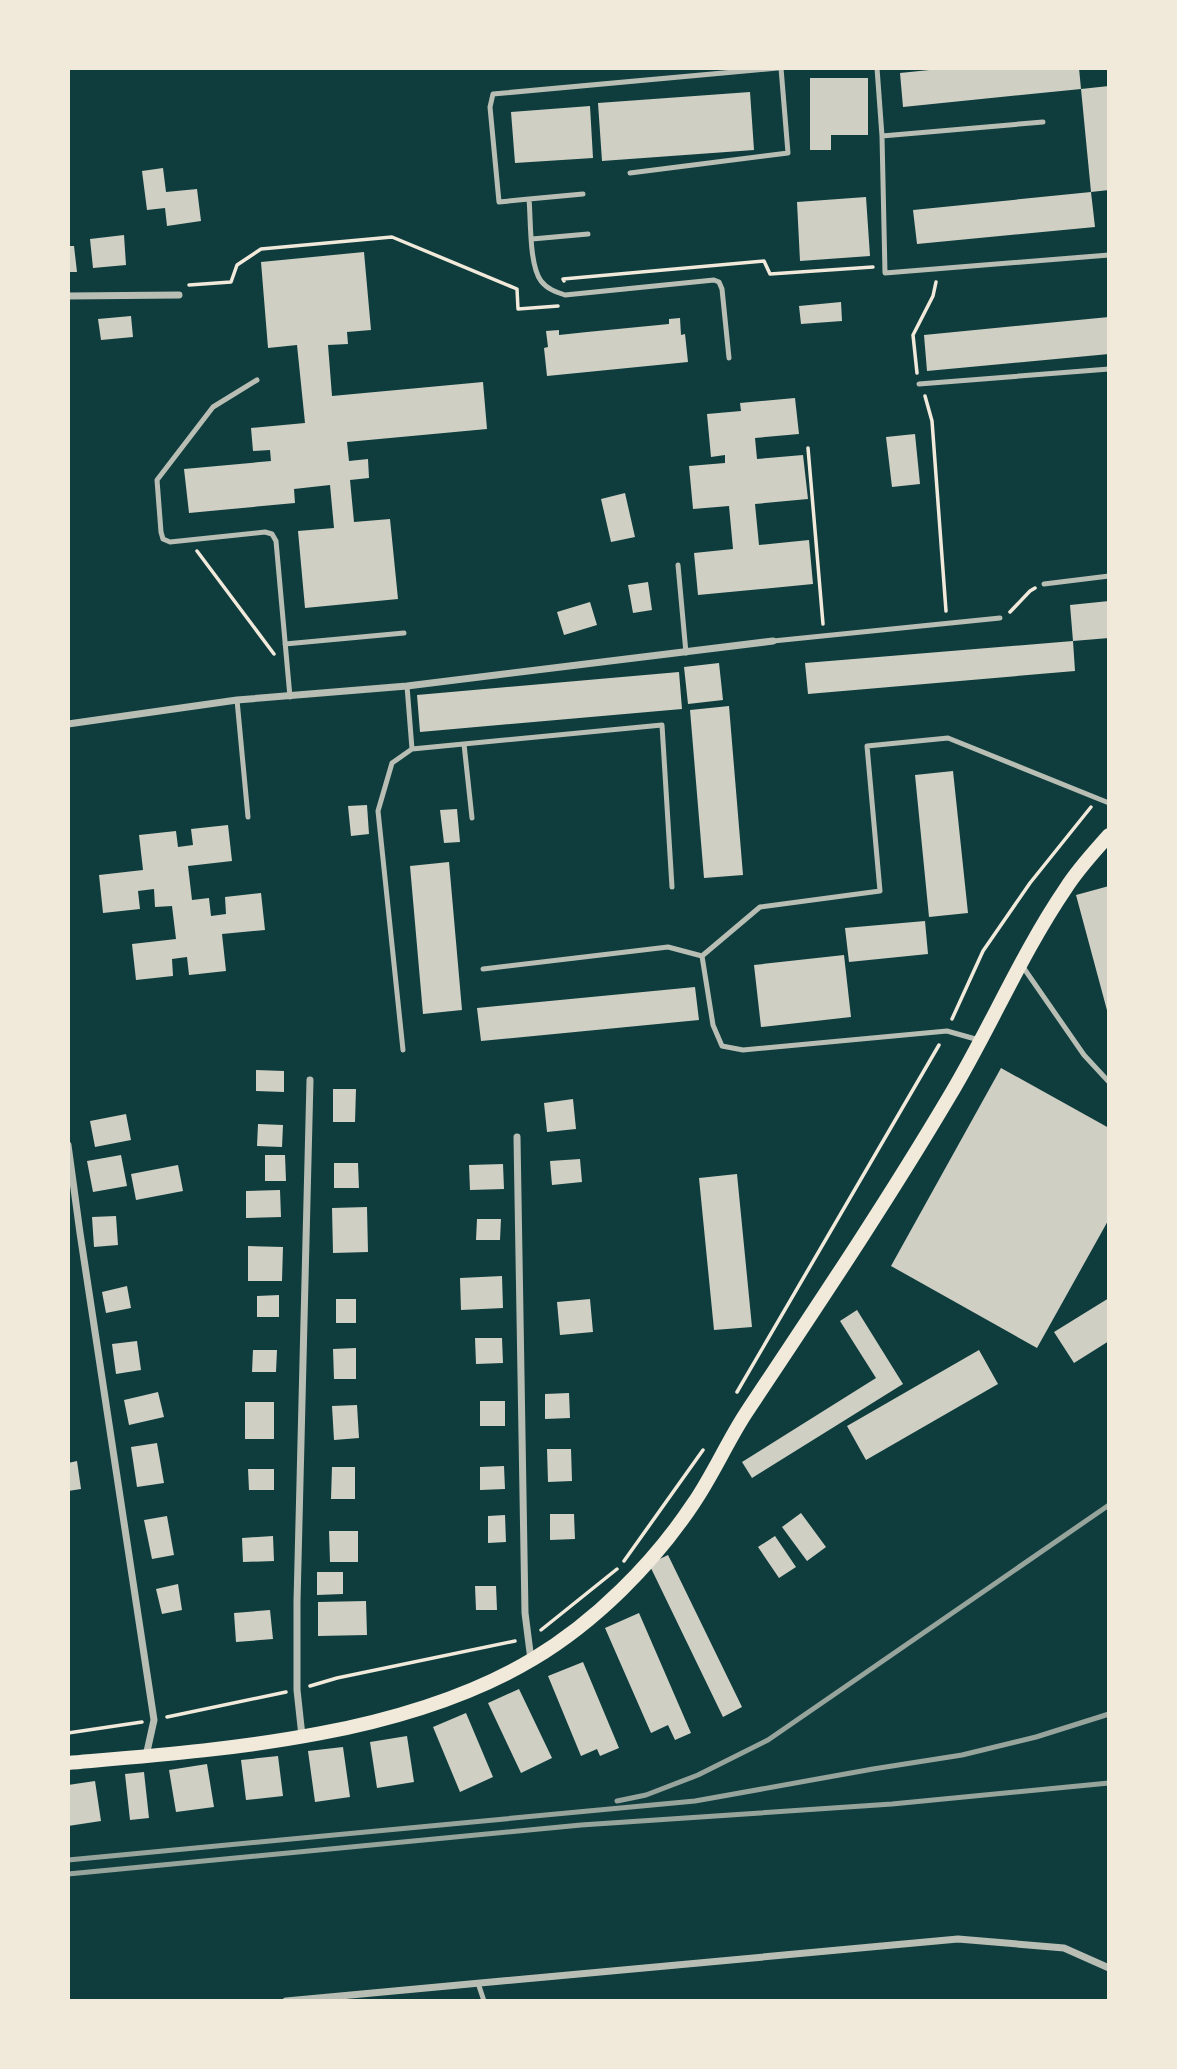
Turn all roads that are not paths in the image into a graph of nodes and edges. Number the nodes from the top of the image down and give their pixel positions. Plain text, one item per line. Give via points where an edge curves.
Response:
1 (780, 68) edge
2 (877, 68) edge
3 (1043, 122) dead end
4 (882, 136) junction
5 (630, 173) dead end
6 (583, 194) dead end
7 (529, 199) junction
8 (588, 234) dead end
9 (533, 239) junction
10 (1109, 255) edge
11 (178, 295) dead end
12 (68, 296) edge
13 (729, 358) dead end
14 (1109, 369) edge
15 (257, 380) dead end
16 (919, 384) road end
17 (678, 565) dead end
18 (1109, 576) edge
19 (1044, 584) road end
20 (1000, 618) road end
21 (404, 633) dead end
22 (773, 642) joint
23 (285, 644) junction
24 (686, 653) junction
25 (407, 686) junction
26 (290, 697) junction
27 (237, 700) junction
28 (68, 724) edge
29 (464, 744) junction
30 (412, 749) junction
31 (1109, 803) edge
32 (248, 817) dead end
33 (472, 818) dead end
34 (1109, 835) edge
35 (672, 887) dead end
36 (702, 956) junction
37 (1021, 965) junction
38 (483, 969) dead end
39 (982, 1040) junction
40 (403, 1050) dead end
41 (310, 1080) dead end
42 (1109, 1082) edge
43 (517, 1137) dead end
44 (68, 1145) edge
45 (531, 1661) junction
46 (302, 1736) junction
47 (146, 1757) junction
48 (68, 1763) edge
49 (1109, 1968) edge
50 (478, 1983) junction
51 (286, 2001) edge
52 (484, 2001) edge

1 - 5 lane via 788,153
1 - 7 lane via 493,94 490,107 499,202
2 - 4 lane
3 - 4 lane
4 - 10 lane via 885,273
6 - 7 lane
7 - 9 lane
8 - 9 lane
9 - 13 lane via 536,271 542,282 565,295 719,282
11 - 12 street
14 - 16 lane
15 - 23 lane via 213,408 157,480 161,532 170,542 272,534
17 - 24 lane
18 - 19 lane
20 - 22 lane
21 - 23 lane
22 - 24 street
23 - 26 lane
24 - 25 street
25 - 26 street
25 - 30 lane
26 - 27 street
27 - 28 street
27 - 32 lane
29 - 30 lane
29 - 33 lane
29 - 35 lane via 662,725
30 - 40 lane via 392,763 378,811
31 - 36 lane via 948,738 867,746 880,891 760,907
34 - 37 main road via 1068,885
36 - 38 lane via 668,947
36 - 39 lane via 713,1025 722,1046 743,1051 947,1031
37 - 39 main road
37 - 42 lane via 1084,1055
39 - 45 main road via 826,1296 743,1417 693,1504 625,1587 577,1631
41 - 46 street via 297,1690
43 - 45 street via 525,1612
44 - 47 street via 154,1720
45 - 46 main road via 473,1689 398,1715
46 - 47 main road
47 - 48 main road
49 - 50 street via 1064,1948 958,1939
50 - 51 street
50 - 52 lane

